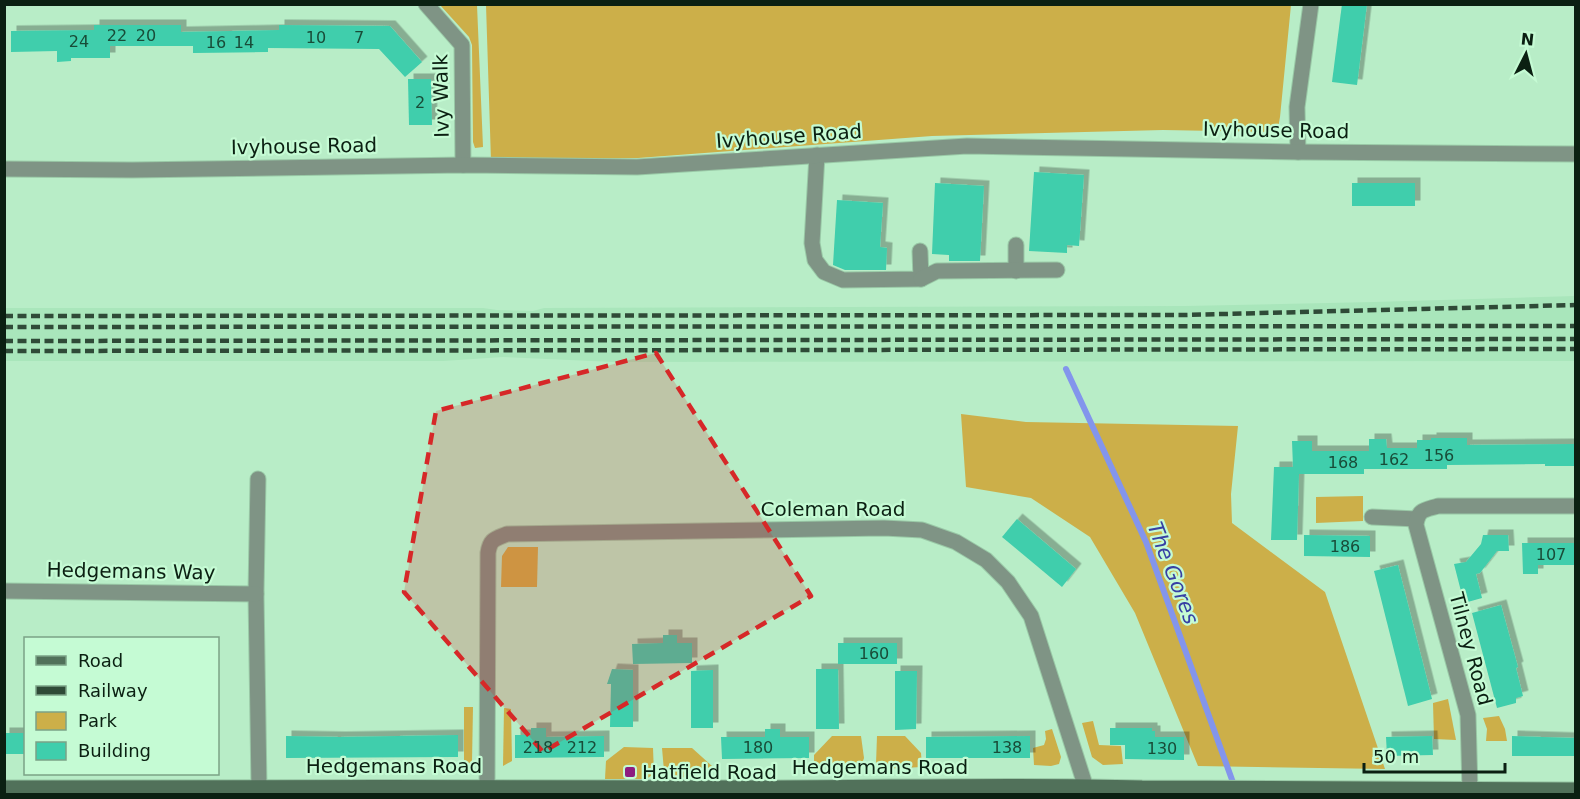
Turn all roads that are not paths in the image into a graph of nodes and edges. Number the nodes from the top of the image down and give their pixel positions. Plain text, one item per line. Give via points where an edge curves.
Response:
1 (426, 4) edge
2 (1311, 4) edge
3 (1298, 152) junction
4 (1575, 154) edge
5 (817, 155) junction
6 (464, 165) junction
7 (4, 169) edge
8 (1016, 245) dead end
9 (920, 251) dead end
10 (1016, 270) junction
11 (1057, 270) dead end
12 (921, 279) junction
13 (258, 479) dead end
14 (1575, 506) edge
15 (1372, 517) dead end
16 (1417, 519) junction
17 (4, 591) edge
18 (256, 594) junction
19 (260, 787) junction
20 (4, 788) edge
21 (1086, 790) edge
22 (1575, 790) edge
23 (282, 791) edge
24 (487, 791) edge
25 (1470, 791) junction

1 - 6 street, Ivy Walk via 462,45
2 - 3 street via 1297,107
3 - 4 street, Ivyhouse Road
3 - 5 street, Ivyhouse Road via 967,146
5 - 6 street, Ivyhouse Road via 638,167
5 - 12 street via 812,243 815,260 824,272 843,280
6 - 7 street, Ivyhouse Road
8 - 10 street
9 - 12 street
10 - 11 street
10 - 12 street via 937,271
13 - 18 street
14 - 16 street via 1438,506 1423,510
15 - 16 street
16 - 25 street, Tilney Road via 1468,715
17 - 18 street, Hedgemans Way
18 - 19 street
19 - 20 street, Hedgemans Road
19 - 23 street, Hedgemans Road
21 - 24 street, Hedgemans Road
21 - 24 street, Coleman Road via 1031,616 1008,582 986,560 956,542 922,530 884,528 507,534 496,538 488,553
21 - 25 street, Hedgemans Road
22 - 25 street, Hedgemans Road
23 - 24 street, Hedgemans Road

